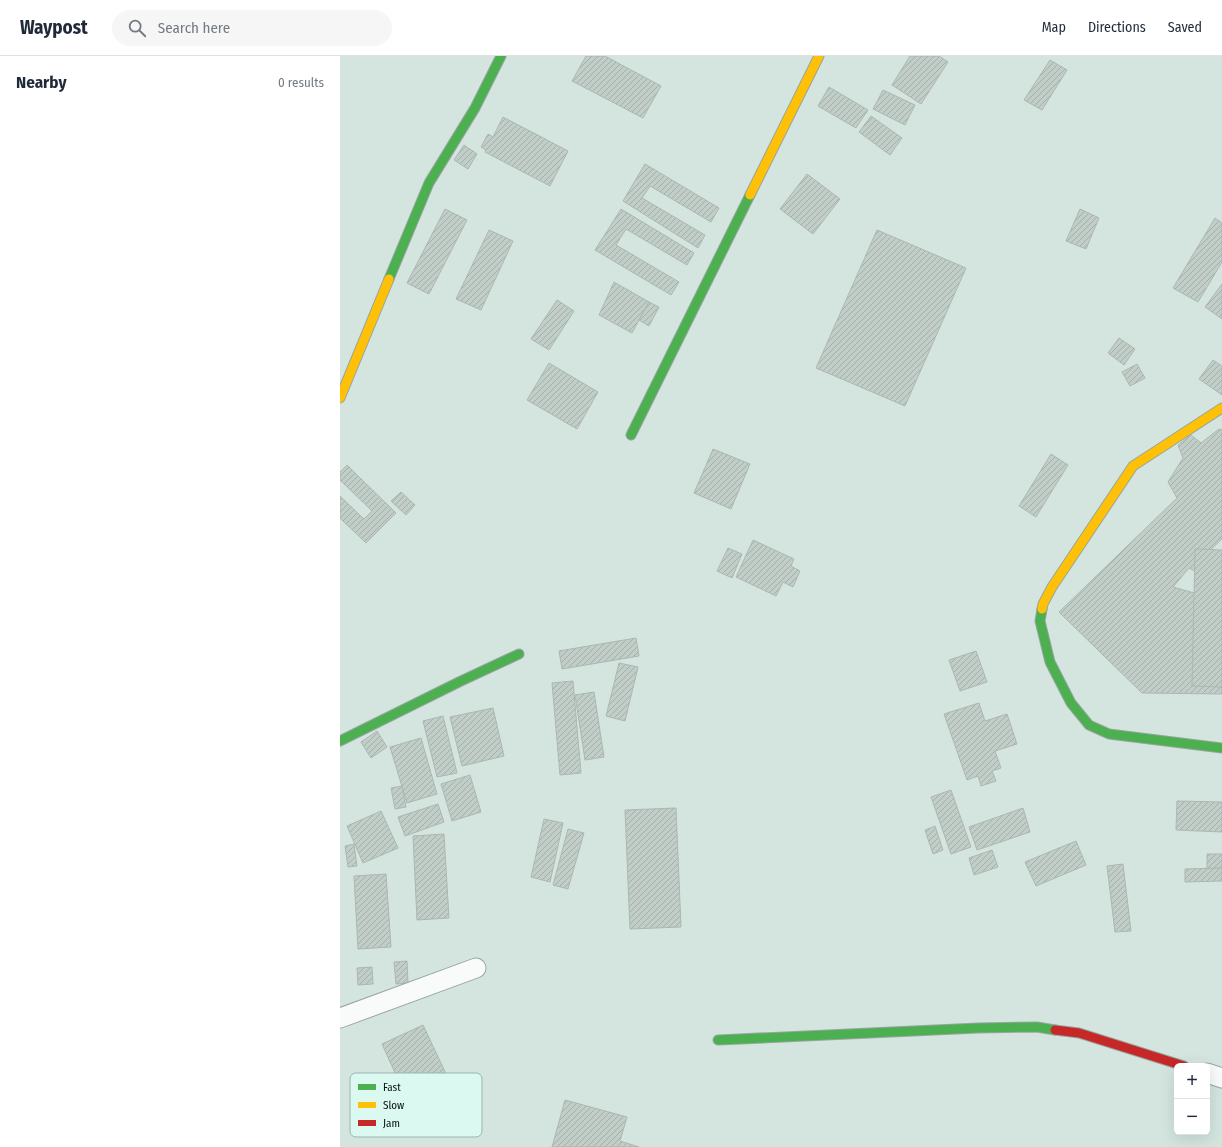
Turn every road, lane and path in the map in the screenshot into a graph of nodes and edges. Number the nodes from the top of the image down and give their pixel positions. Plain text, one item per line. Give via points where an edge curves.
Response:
1 (501, 56) edge
2 (819, 56) edge
3 (340, 398) edge
4 (1222, 408) edge
5 (631, 434) dead end
6 (519, 654) dead end
7 (340, 741) edge
8 (1222, 748) edge
9 (476, 968) dead end
10 (340, 1018) edge
11 (718, 1040) dead end
12 (1174, 1063) edge

1 - 3 street via 475,108 429,183
2 - 5 street
4 - 8 street via 1133,466 1052,587 1043,604 1040,621 1050,662 1071,703 1089,725 1109,734
6 - 7 street
9 - 10 street
11 - 12 street via 1037,1027 1079,1033

